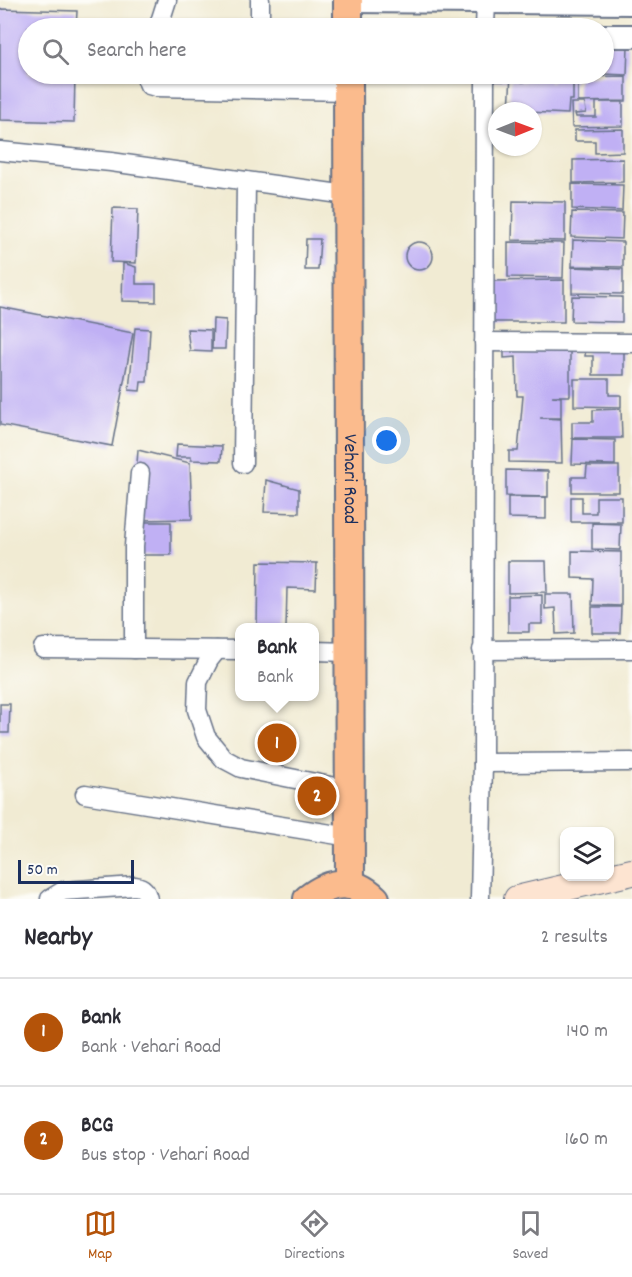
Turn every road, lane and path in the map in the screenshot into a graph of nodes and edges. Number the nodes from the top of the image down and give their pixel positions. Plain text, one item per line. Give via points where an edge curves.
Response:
1 (167, 0) edge
2 (260, 0) edge
3 (348, 0) edge
4 (486, 1) edge
5 (632, 3) edge
6 (161, 18) edge
7 (260, 18) edge
8 (348, 18) edge
9 (485, 18) edge
10 (614, 36) edge
11 (632, 36) edge
12 (149, 84) edge
13 (208, 84) edge
14 (348, 84) edge
15 (485, 84) edge
16 (0, 151) edge
17 (246, 181) junction
18 (348, 195) junction
19 (484, 342) junction
20 (632, 343) edge
21 (243, 463) dead end
22 (140, 473) dead end
23 (43, 648) dead end
24 (135, 649) junction
25 (632, 649) edge
26 (217, 650) junction
27 (235, 650) edge
28 (482, 650) junction
29 (319, 651) edge
30 (349, 652) junction
31 (632, 762) edge
32 (483, 763) junction
33 (350, 790) junction
34 (85, 794) dead end
35 (350, 837) junction
36 (632, 872) edge
37 (350, 885) junction
38 (50, 899) edge
39 (148, 899) edge
40 (308, 899) edge
41 (375, 899) edge
42 (480, 899) edge
43 (517, 899) edge

1 - 6 street
2 - 7 street
3 - 4 street
3 - 8 main road
4 - 5 street
4 - 9 street
10 - 11 street
12 - 13 street
14 - 18 main road, Vehari Road
15 - 19 street
16 - 17 street
17 - 18 street
17 - 21 street
18 - 30 main road, Vehari Road
19 - 20 street
19 - 28 street
22 - 24 street via 134,546
23 - 24 street
24 - 26 street
25 - 28 street
26 - 27 street
26 - 33 street via 198,682 197,710 206,737 224,759 241,768
28 - 32 street
29 - 30 street
30 - 33 main road, Vehari Road
31 - 32 street
32 - 42 street
33 - 35 main road, Vehari Road
34 - 35 street
35 - 37 main road, Vehari Road
36 - 43 main road
37 - 40 main road via 320,889
37 - 41 main road
38 - 39 street via 63,891 135,886 146,891

